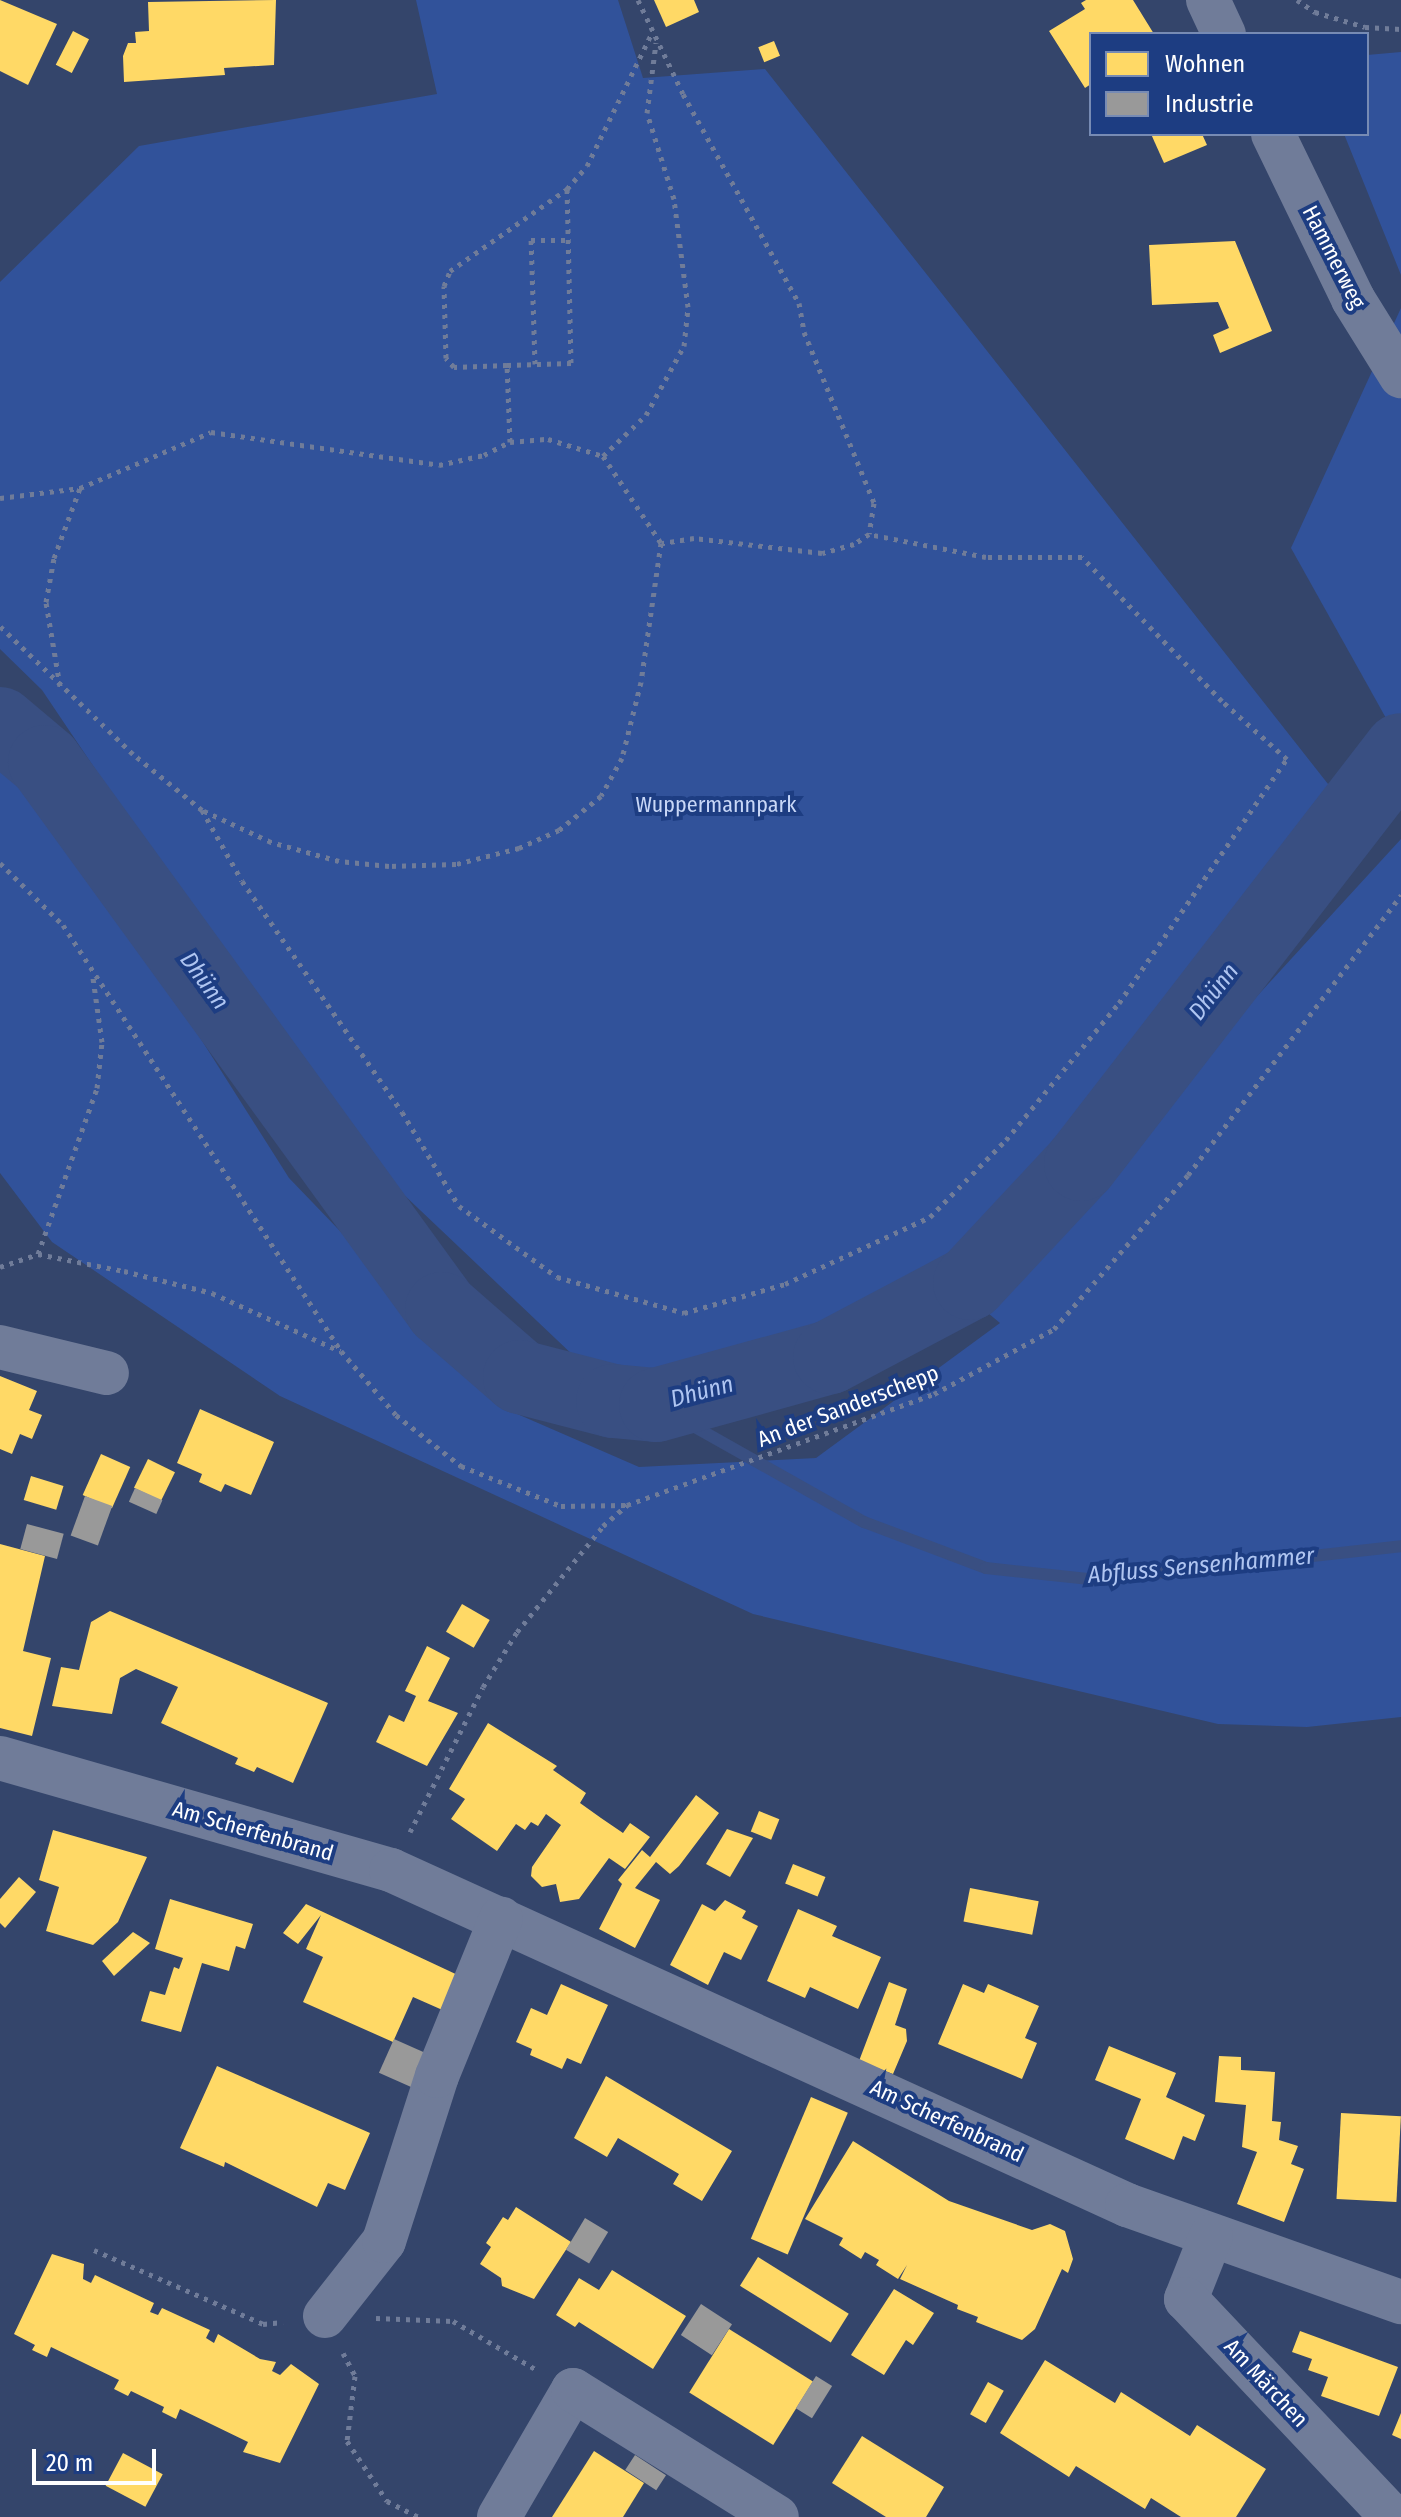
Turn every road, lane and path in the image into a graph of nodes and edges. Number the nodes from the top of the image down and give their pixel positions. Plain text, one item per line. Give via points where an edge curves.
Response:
1 (638, 0) edge
2 (1208, 0) edge
3 (1297, 0) edge
4 (1401, 29) edge
5 (1223, 32) edge
6 (652, 33) junction
7 (656, 42) junction
8 (1274, 136) edge
9 (567, 189) junction
10 (568, 240) junction
11 (535, 364) junction
12 (507, 365) junction
13 (1401, 376) edge
14 (510, 442) junction
15 (603, 456) junction
16 (80, 488) junction
17 (0, 498) edge
18 (869, 534) junction
19 (661, 543) junction
20 (0, 626) edge
21 (60, 687) junction
22 (202, 810) junction
23 (0, 863) edge
24 (1401, 895) edge
25 (93, 977) junction
26 (38, 1254) junction
27 (0, 1267) edge
28 (0, 1347) edge
29 (341, 1351) junction
30 (107, 1373) dead end
31 (627, 1505) junction
32 (0, 1758) edge
33 (391, 1870) junction
34 (501, 1918) junction
35 (1211, 2236) junction
36 (94, 2250) dead end
37 (1401, 2302) edge
38 (325, 2316) junction
39 (573, 2390) junction
40 (419, 2517) edge
41 (499, 2517) edge
42 (777, 2517) edge
43 (1392, 2517) edge

1 - 6 path
2 - 5 street
3 - 4 path via 1315,12 1365,27
6 - 7 path
6 - 9 path via 587,166
7 - 15 path via 647,113 674,199 688,307 684,346 646,415
7 - 18 path via 799,303 804,332 874,503
8 - 13 street, Hammerweg via 1353,299
9 - 10 path
9 - 12 path via 450,271 444,286 446,358 454,367
10 - 11 path via 571,363
10 - 11 path via 531,240
11 - 12 path
12 - 14 path
14 - 15 path via 548,439
14 - 16 path via 484,455 439,465 211,432
15 - 19 path
16 - 17 path via 27,499
16 - 21 path via 54,558 46,602
18 - 19 path via 822,553 694,538
18 - 22 path via 986,557 1082,557 1222,701 1287,759 1119,1003 1006,1140 930,1217 785,1284 684,1313 557,1277 459,1206 402,1112 242,881
19 - 22 path via 641,682 622,758 601,796 559,830 519,848 456,864 389,866 339,861 271,842
20 - 21 path
21 - 22 path
23 - 25 path via 63,925
24 - 31 path, An der Sanderschepp via 1188,1175 1054,1329 934,1394
25 - 26 path via 102,1042 97,1088
25 - 29 path
26 - 27 path
26 - 29 path via 212,1293
28 - 30 street
29 - 31 path via 425,1443 461,1466 561,1506
31 - 33 path, An der Sanderschepp via 567,1567 517,1632 483,1687
32 - 33 street, Am Scherfenbrand
33 - 34 street, Am Scherfenbrand
34 - 35 street, Am Scherfenbrand via 1127,2205
34 - 38 street via 437,2076 384,2241
35 - 37 street, Am Scherfenbrand
35 - 43 street, Am Märchen via 1186,2299
36 - 38 path via 263,2324
38 - 39 path via 453,2321
38 - 40 path via 355,2376 347,2441 387,2501
39 - 41 street
39 - 42 street

